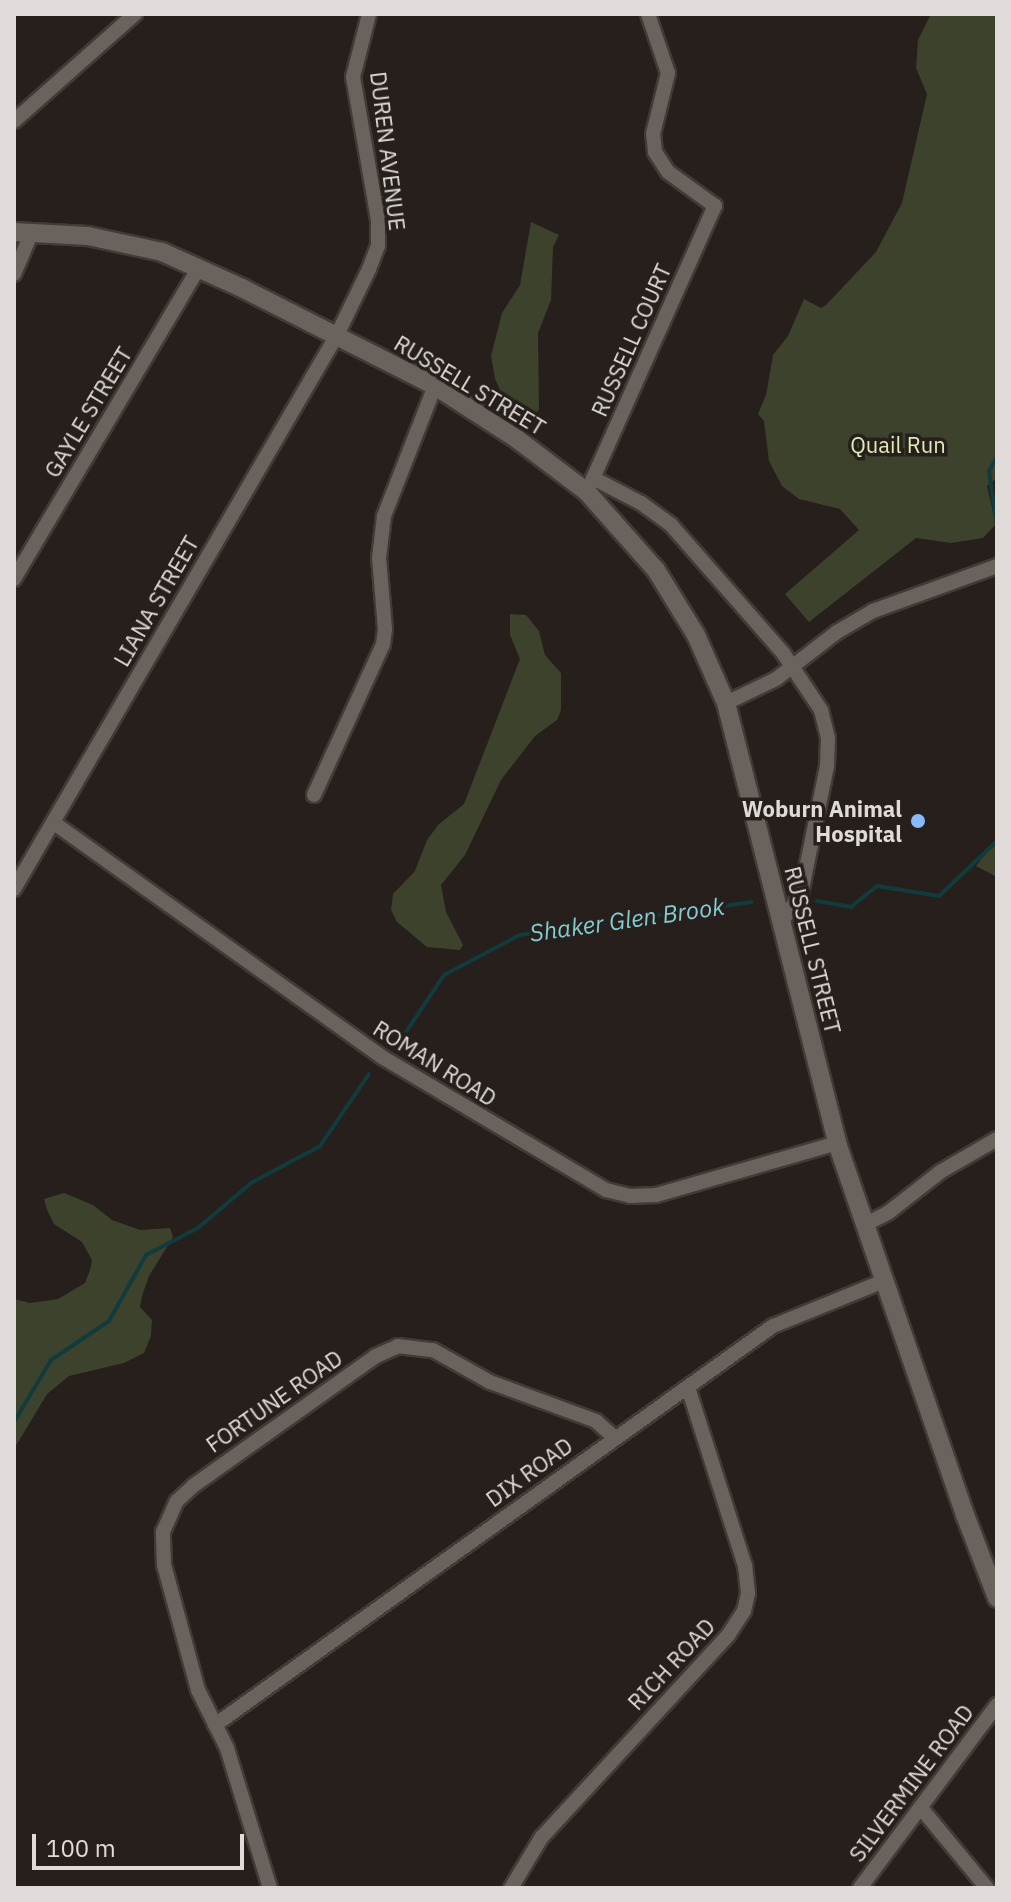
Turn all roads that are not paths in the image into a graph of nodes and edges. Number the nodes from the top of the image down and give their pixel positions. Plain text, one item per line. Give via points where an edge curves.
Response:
1 (135, 14) edge
2 (369, 14) edge
3 (648, 14) edge
4 (14, 121) edge
5 (23, 232) edge
6 (199, 268) junction
7 (14, 274) edge
8 (337, 335) junction
9 (435, 386) junction
10 (590, 485) junction
11 (997, 566) edge
12 (14, 579) edge
13 (794, 667) junction
14 (726, 703) junction
15 (314, 795) dead end
16 (54, 823) junction
17 (14, 889) edge
18 (781, 923) junction
19 (997, 1139) edge
20 (837, 1143) junction
21 (864, 1225) junction
22 (884, 1281) junction
23 (688, 1387) junction
24 (615, 1438) junction
25 (997, 1598) edge
26 (997, 1705) edge
27 (215, 1725) junction
28 (921, 1808) junction
29 (270, 1888) edge
30 (511, 1888) edge
31 (860, 1888) edge
32 (987, 1888) edge

1 - 4 street
2 - 8 street, DUREN AVENUE via 353,89 379,238
3 - 10 street, RUSSELL COURT via 667,67 653,134 655,152 668,172 715,206
5 - 6 street, RUSSELL STREET via 116,239
5 - 7 street
6 - 8 street, RUSSELL STREET
6 - 12 street, GAYLE STREET
8 - 9 street, RUSSELL STREET
8 - 16 street, LIANA STREET
9 - 10 street, RUSSELL STREET
9 - 15 street via 384,516 379,558 383,644
10 - 13 street via 641,503 671,525
10 - 14 street, RUSSELL STREET via 671,593
11 - 13 street via 873,611
13 - 14 street
13 - 18 street via 821,710 828,756 801,894
14 - 18 street, RUSSELL STREET
16 - 17 street, LIANA STREET
16 - 20 street, ROMAN ROAD via 371,1050 606,1190 656,1195
18 - 20 street, RUSSELL STREET
19 - 21 street
20 - 21 street, RUSSELL STREET
21 - 22 street, RUSSELL STREET
22 - 23 street, DIX ROAD via 780,1322
22 - 25 street, RUSSELL STREET
23 - 24 street, DIX ROAD
23 - 30 street, RICH ROAD via 745,1566 744,1611 729,1634 541,1838
24 - 27 street, DIX ROAD
24 - 27 street, FORTUNE ROAD via 597,1421 490,1382 433,1350 404,1345 381,1352 193,1486 171,1511 162,1554 198,1690
26 - 28 street, SILVERMINE ROAD
27 - 29 street via 227,1748
28 - 31 street, SILVERMINE ROAD
28 - 32 street

